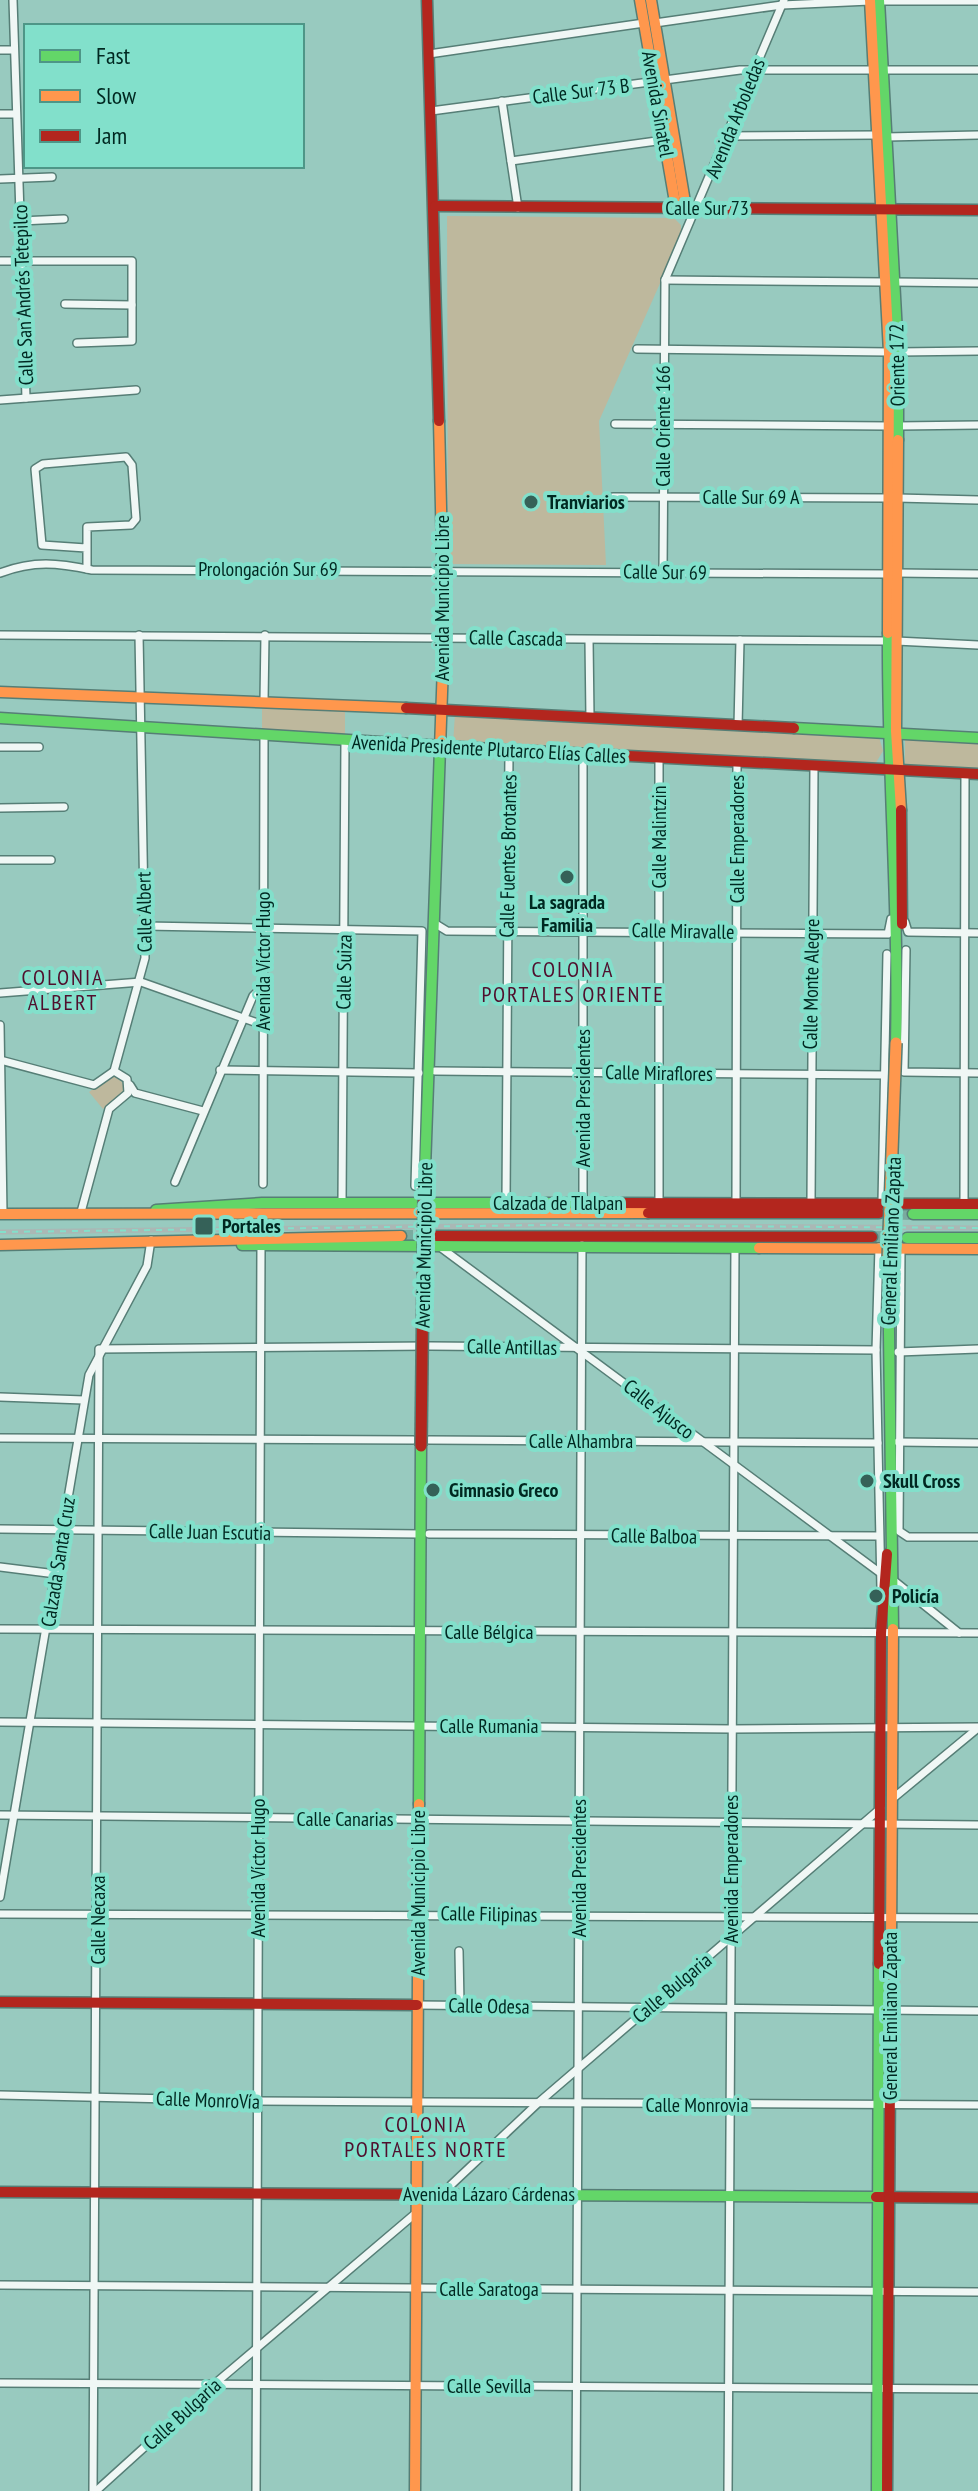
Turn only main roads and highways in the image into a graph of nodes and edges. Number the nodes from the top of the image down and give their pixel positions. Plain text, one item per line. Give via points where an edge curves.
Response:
1 (427, 0) edge
2 (640, 0) edge
3 (651, 0) edge
4 (875, 1) edge
5 (649, 23) junction
6 (659, 81) junction
7 (435, 206) junction
8 (687, 208) junction
9 (886, 209) junction
10 (978, 210) edge
11 (0, 692) edge
12 (442, 709) junction
13 (0, 718) edge
14 (892, 731) junction
15 (978, 738) edge
16 (441, 747) junction
17 (897, 770) junction
18 (978, 774) edge
19 (904, 940) junction
20 (978, 1204) edge
21 (880, 1208) junction
22 (1, 1214) edge
23 (140, 1214) junction
24 (913, 1214) tunnel mouth
25 (978, 1214) edge
26 (401, 1236) tunnel mouth
27 (978, 1238) edge
28 (174, 1239) junction
29 (437, 1241) junction
30 (876, 1242) junction
31 (904, 1242) junction
32 (0, 1245) edge
33 (978, 1249) edge
34 (884, 1539) junction
35 (887, 1633) junction
36 (886, 1728) junction
37 (885, 1824) junction
38 (0, 2002) edge
39 (417, 2005) junction
40 (0, 2192) edge
41 (416, 2194) junction
42 (883, 2198) junction
43 (978, 2198) edge
44 (883, 2388) junction
45 (415, 2491) edge
46 (877, 2491) edge
47 (887, 2491) edge

1 - 7 main road, Avenida Municipio Libre
2 - 5 main road, Avenida Sinatel
3 - 5 main road, Avenida Sinatel
4 - 9 main road, Oriente 172
5 - 6 main road, Avenida Sinatel
6 - 8 main road, Avenida Sinatel
6 - 8 main road, Avenida Sinatel via 664,140
7 - 8 main road, Calle Sur 73
7 - 12 main road, Avenida Municipio Libre
8 - 9 main road, Calle Sur 73
9 - 10 main road, Calle Sur 73
9 - 14 main road, Oriente 172 via 893,352
11 - 12 main road, Avenida Presidente Plutarco Elías Calles
12 - 14 main road, Avenida Presidente Plutarco Elías Calles
12 - 16 main road, Avenida Municipio Libre
13 - 16 main road, Avenida Presidente Plutarco Elías Calles
14 - 15 main road, Avenida Presidente Plutarco Elías Calles
14 - 17 main road, General Emiliano Zapata
16 - 17 main road, Avenida Presidente Plutarco Elías Calles
16 - 39 main road, Avenida Municipio Libre, bridge via 424,1197
17 - 18 main road, Avenida Presidente Plutarco Elías Calles
17 - 19 main road, General Emiliano Zapata
17 - 19 main road, General Emiliano Zapata via 892,889
19 - 34 main road, General Emiliano Zapata, bridge via 898,975 888,1260 890,1488
20 - 21 main road, Calzada de Tlalpan
21 - 23 main road, Calzada de Tlalpan
21 - 23 main road, Calzada de Tlalpan via 811,1202 342,1203 171,1207
22 - 23 main road, Calzada de Tlalpan
24 - 25 main road
26 - 28 main road, Calzada de Tlalpan
27 - 31 main road, Calzada de Tlalpan
28 - 29 main road, Calzada de Tlalpan via 190,1246
28 - 32 main road, Calzada de Tlalpan
29 - 30 main road, Calzada de Tlalpan
29 - 30 main road, Calzada de Tlalpan via 735,1247
30 - 31 main road, Calzada de Tlalpan
31 - 33 main road, Calzada de Tlalpan
34 - 35 main road, General Emiliano Zapata via 881,1592
34 - 35 main road, General Emiliano Zapata via 893,1580
35 - 36 main road, General Emiliano Zapata
36 - 37 main road, General Emiliano Zapata via 891,1800
36 - 37 main road, General Emiliano Zapata via 880,1809
37 - 42 main road, General Emiliano Zapata
38 - 39 main road, Calle Odesa
39 - 41 main road, Avenida Municipio Libre
40 - 41 main road, Avenida Lázaro Cárdenas
41 - 42 main road, Avenida Lázaro Cárdenas
41 - 45 main road, Avenida Municipio Libre
42 - 43 main road, Avenida Lázaro Cárdenas
42 - 44 main road, General Emiliano Zapata
44 - 46 main road, General Emiliano Zapata
44 - 47 main road, General Emiliano Zapata

